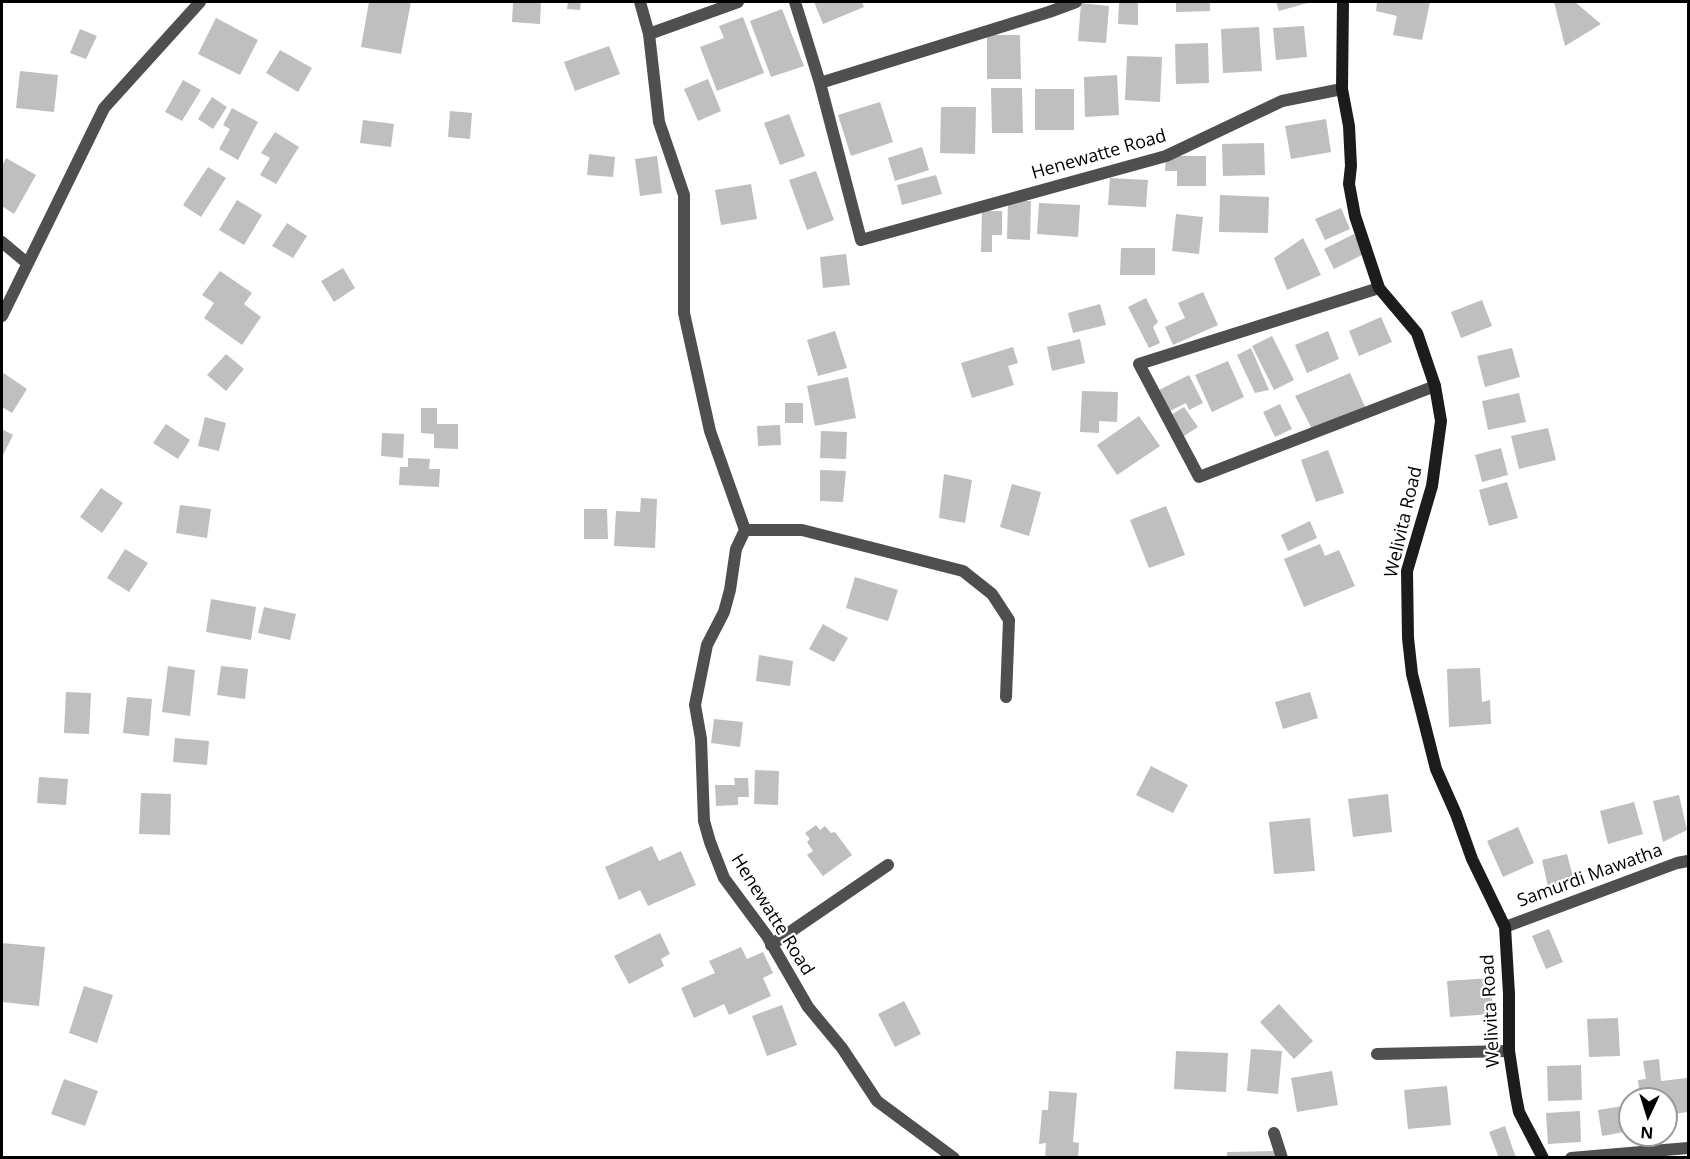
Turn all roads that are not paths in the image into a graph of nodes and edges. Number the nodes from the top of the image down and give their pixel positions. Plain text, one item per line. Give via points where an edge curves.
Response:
1 (200, 2) edge
2 (640, 2) edge
3 (738, 2) edge
4 (795, 2) edge
5 (1076, 2) edge
6 (1343, 2) edge
7 (649, 34) junction
8 (820, 83) junction
9 (1342, 89) junction
10 (2, 242) edge
11 (27, 263) junction
12 (1379, 288) junction
13 (2, 316) edge
14 (1435, 386) junction
15 (745, 530) junction
16 (1006, 697) dead end
17 (1689, 861) edge
18 (888, 865) dead end
19 (1505, 927) junction
20 (771, 945) junction
21 (1509, 1051) junction
22 (1377, 1054) dead end
23 (1274, 1133) dead end
24 (1689, 1148) edge
25 (954, 1158) edge
26 (1282, 1158) edge
27 (1543, 1158) edge
28 (1571, 1158) edge

1 - 11 street via 104,108
2 - 7 street
3 - 7 street
4 - 8 street
5 - 8 street
6 - 9 street, Welivita Road
7 - 15 street via 659,122 684,195 684,313 710,431
8 - 9 street, Henewatte Road via 861,240 1166,156 1282,101
9 - 12 street, Welivita Road via 1349,126 1349,184 1355,216
10 - 11 street
11 - 13 street
12 - 14 street, Welivita Road via 1417,333
12 - 14 street via 1139,364 1199,477
14 - 19 street, Welivita Road via 1441,421 1438,453 1407,571 1412,674 1436,769 1472,859
15 - 16 street via 802,531 963,571 992,594 1009,620
15 - 20 street, Henewatte Road via 736,549 724,612 707,645 695,705 701,739 704,821 710,842 724,878
17 - 19 street, Samurdi Mawatha
18 - 20 street
19 - 21 street, Welivita Road
20 - 25 street, Henewatte Road via 808,1007 842,1048 877,1101
21 - 22 street
21 - 27 street, Welivita Road via 1519,1112
23 - 26 street
24 - 28 street

